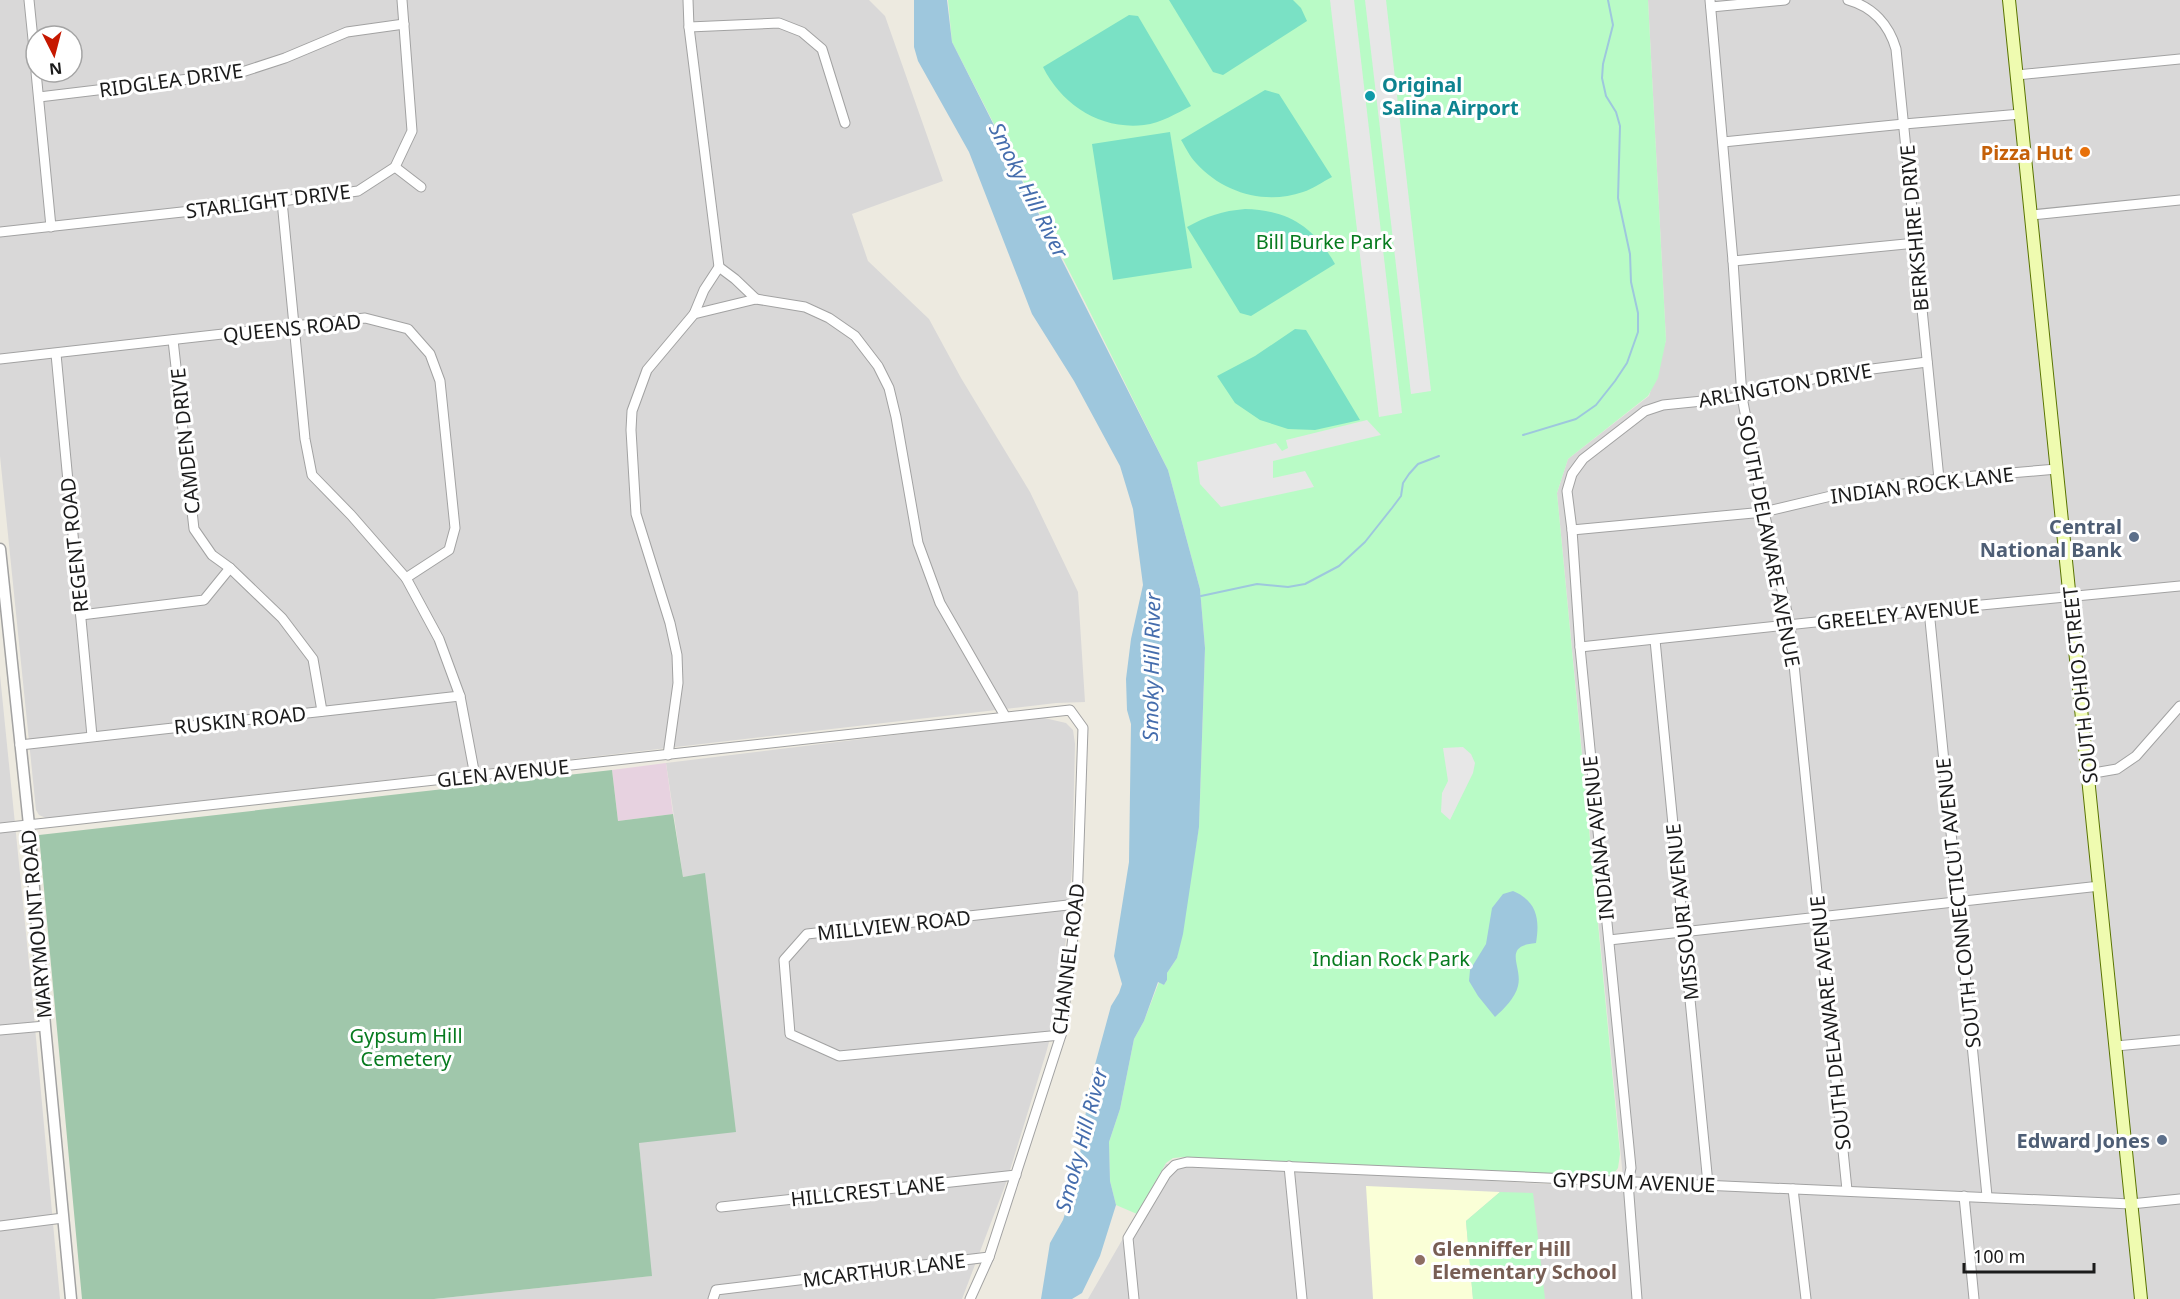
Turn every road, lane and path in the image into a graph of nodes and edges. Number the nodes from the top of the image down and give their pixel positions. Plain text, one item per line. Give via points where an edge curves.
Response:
1 (29, 0) edge
2 (402, 0) edge
3 (688, 0) edge
4 (1785, 0) edge
5 (1848, 0) edge
6 (2009, 0) edge
7 (1710, 4) edge
8 (31, 24) edge
9 (404, 24) junction
10 (689, 27) junction
11 (2180, 59) edge
12 (2017, 75) junction
13 (38, 84) edge
14 (39, 97) junction
15 (2021, 114) junction
16 (845, 123) dead end
17 (1904, 124) junction
18 (1723, 142) junction
19 (395, 168) junction
20 (421, 187) dead end
21 (2180, 200) edge
22 (282, 201) junction
23 (2031, 215) junction
24 (51, 226) junction
25 (0, 232) edge
26 (1916, 243) junction
27 (1733, 261) junction
28 (718, 267) junction
29 (756, 299) junction
30 (694, 314) junction
31 (294, 325) junction
32 (173, 340) junction
33 (56, 354) junction
34 (0, 359) edge
35 (1927, 362) junction
36 (1742, 397) junction
37 (1645, 411) joint
38 (2057, 468) junction
39 (1939, 479) junction
40 (1764, 512) junction
41 (1572, 530) junction
42 (0, 549) edge
43 (1, 566) edge
44 (230, 568) junction
45 (406, 578) junction
46 (2180, 586) edge
47 (2071, 596) junction
48 (1929, 610) junction
49 (81, 615) junction
50 (1790, 625) junction
51 (1655, 640) junction
52 (1580, 647) junction
53 (460, 696) junction
54 (2180, 706) edge
55 (322, 711) junction
56 (1005, 716) junction
57 (92, 736) junction
58 (20, 745) junction
59 (668, 755) junction
60 (2088, 774) junction
61 (475, 777) junction
62 (28, 825) junction
63 (0, 828) edge
64 (2100, 886) junction
65 (1959, 902) junction
66 (1077, 904) junction
67 (1820, 918) junction
68 (1684, 932) junction
69 (1609, 940) junction
70 (45, 1026) junction
71 (0, 1030) edge
72 (1061, 1035) junction
73 (2180, 1040) edge
74 (2116, 1046) junction
75 (1289, 1166) junction
76 (1016, 1175) junction
77 (1628, 1182) junction
78 (1708, 1184) junction
79 (1793, 1189) junction
80 (1847, 1190) junction
81 (1964, 1196) junction
82 (1987, 1196) junction
83 (2180, 1199) edge
84 (2132, 1204) junction
85 (721, 1206) dead end
86 (63, 1218) junction
87 (0, 1226) edge
88 (989, 1257) junction
89 (71, 1299) edge
90 (713, 1299) edge
91 (970, 1299) edge
92 (1134, 1299) edge
93 (1302, 1299) edge
94 (1637, 1299) edge
95 (1806, 1299) edge
96 (1974, 1299) edge
97 (2141, 1299) edge

1 - 8 street
2 - 9 street
3 - 10 street
4 - 7 street
5 - 17 street, BERKSHIRE DRIVE via 1880,18 1891,32
6 - 12 main road, SOUTH OHIO STREET
7 - 18 street, SOUTH DELAWARE AVENUE
9 - 14 street, RIDGLEA DRIVE via 347,32 239,73
9 - 19 street via 412,131
10 - 16 street via 779,23 802,32 822,49
10 - 28 street
11 - 12 street
12 - 15 main road, SOUTH OHIO STREET
13 - 14 street
14 - 24 street
15 - 17 street
15 - 23 main road, SOUTH OHIO STREET
17 - 18 street
17 - 26 street, BERKSHIRE DRIVE
18 - 27 street, SOUTH DELAWARE AVENUE
19 - 20 street
19 - 22 street, STARLIGHT DRIVE via 358,191
21 - 23 street
22 - 24 street, STARLIGHT DRIVE
22 - 31 street
23 - 38 main road, SOUTH OHIO STREET
24 - 25 street, STARLIGHT DRIVE
26 - 27 street
26 - 35 street, BERKSHIRE DRIVE
27 - 36 street, SOUTH DELAWARE AVENUE
28 - 29 street
28 - 30 street
29 - 30 street
29 - 56 street via 805,307 829,318 855,336 878,366 889,388 896,417 918,543 940,603
30 - 59 street via 647,370 632,411 636,514 677,655 678,683
31 - 32 street, QUEENS ROAD
31 - 45 street via 312,475
31 - 45 street, QUEENS ROAD via 365,318 408,329 430,354 440,381 455,528 449,550
32 - 33 street, QUEENS ROAD
32 - 44 street, CAMDEN DRIVE via 194,529 212,555
33 - 34 street, QUEENS ROAD
33 - 49 street, REGENT ROAD
35 - 36 street, ARLINGTON DRIVE via 1833,374
35 - 39 street, BERKSHIRE DRIVE
36 - 37 street, ARLINGTON DRIVE via 1663,405
36 - 40 street, SOUTH DELAWARE AVENUE
37 - 41 street, INDIANA AVENUE via 1583,459 1572,474 1567,491
38 - 39 street, INDIAN ROCK LANE
38 - 47 main road, SOUTH OHIO STREET
39 - 40 street, INDIAN ROCK LANE via 1852,491
40 - 41 street, INDIAN ROCK LANE
40 - 50 street, SOUTH DELAWARE AVENUE
41 - 52 street, INDIANA AVENUE
42 - 43 street, MARYMOUNT ROAD
43 - 58 street, MARYMOUNT ROAD
44 - 49 street via 204,600
44 - 55 street, CAMDEN DRIVE via 282,618 313,659
45 - 53 street via 439,639
46 - 47 street, GREELEY AVENUE
47 - 48 street, GREELEY AVENUE
47 - 60 main road, SOUTH OHIO STREET
48 - 50 street, GREELEY AVENUE
48 - 65 street, SOUTH CONNECTICUT AVENUE
49 - 57 street, REGENT ROAD
50 - 51 street, GREELEY AVENUE
50 - 67 street, SOUTH DELAWARE AVENUE
51 - 52 street, GREELEY AVENUE
51 - 68 street, MISSOURI AVENUE
52 - 69 street, INDIANA AVENUE
53 - 55 street, RUSKIN ROAD
53 - 61 street
54 - 60 street via 2136,756 2117,769
55 - 57 street, RUSKIN ROAD
56 - 59 street, GLEN AVENUE
56 - 66 street, CHANNEL ROAD via 1070,710 1083,728
57 - 58 street, RUSKIN ROAD
58 - 62 street, MARYMOUNT ROAD
59 - 61 street, GLEN AVENUE
60 - 64 main road, SOUTH OHIO STREET
61 - 62 street, GLEN AVENUE
62 - 63 street, GLEN AVENUE
62 - 70 street, MARYMOUNT ROAD
64 - 65 street
64 - 74 main road, SOUTH OHIO STREET
65 - 67 street
65 - 82 street, SOUTH CONNECTICUT AVENUE
66 - 72 street, CHANNEL ROAD
66 - 72 street, MILLVIEW ROAD via 807,934 784,960 790,1034 839,1056
67 - 68 street
67 - 80 street, SOUTH DELAWARE AVENUE
68 - 69 street
68 - 78 street, MISSOURI AVENUE
69 - 77 street, INDIANA AVENUE via 1631,1168
70 - 71 street
70 - 86 street, MARYMOUNT ROAD
72 - 76 street, CHANNEL ROAD
73 - 74 street
74 - 84 main road, SOUTH OHIO STREET
75 - 77 street, GYPSUM AVENUE
75 - 92 street, GYPSUM AVENUE via 1187,1162 1174,1165 1128,1238
75 - 93 street
76 - 85 street, HILLCREST LANE
76 - 88 street, CHANNEL ROAD
77 - 78 street, GYPSUM AVENUE
77 - 94 street, INDIANA AVENUE
78 - 79 street, GYPSUM AVENUE
79 - 80 street, GYPSUM AVENUE
79 - 95 street
80 - 81 street, GYPSUM AVENUE
81 - 82 street, GYPSUM AVENUE
81 - 96 street
82 - 84 street, GYPSUM AVENUE
83 - 84 street, GYPSUM AVENUE
84 - 97 main road, SOUTH OHIO STREET
86 - 87 street
86 - 89 street, MARYMOUNT ROAD
88 - 90 street, MCARTHUR LANE via 716,1290
88 - 91 street, CHANNEL ROAD

